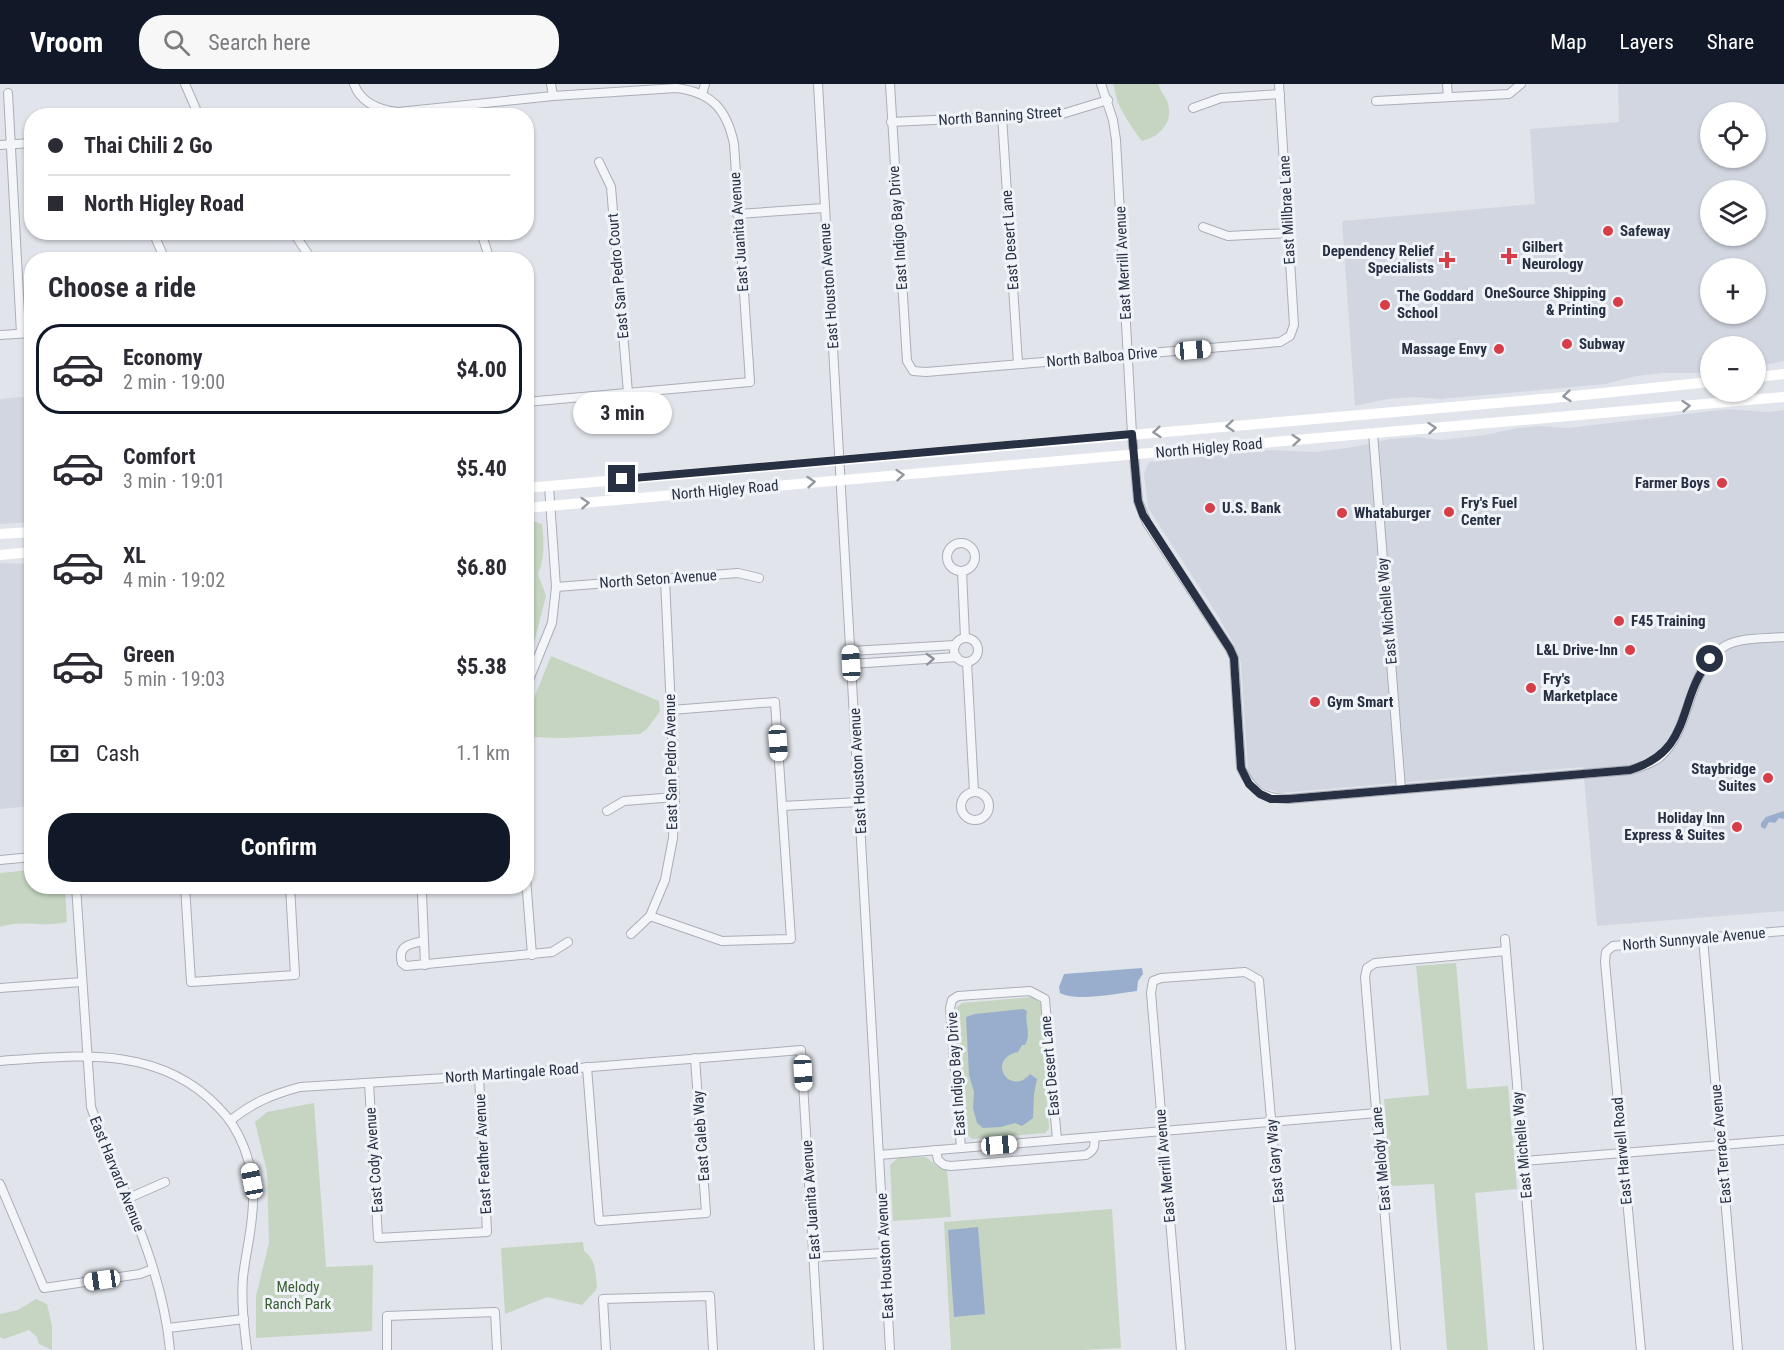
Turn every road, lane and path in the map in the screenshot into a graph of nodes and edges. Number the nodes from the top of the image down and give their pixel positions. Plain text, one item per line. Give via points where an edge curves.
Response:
1 (185, 84) edge
2 (354, 84) edge
3 (551, 84) edge
4 (705, 84) edge
5 (818, 84) edge
6 (890, 84) edge
7 (1101, 84) edge
8 (1279, 84) edge
9 (1447, 84) edge
10 (1521, 85) edge
11 (8, 93) dead end
12 (702, 94) junction
13 (1280, 94) junction
14 (553, 96) junction
15 (1448, 97) junction
16 (1108, 100) junction
17 (1376, 101) dead end
18 (460, 106) joint
19 (196, 108) edge
20 (377, 108) edge
21 (439, 108) edge
22 (1192, 108) dead end
23 (1002, 116) junction
24 (891, 122) junction
25 (24, 144) edge
26 (0, 145) edge
27 (10, 145) junction
28 (599, 162) dead end
29 (824, 208) junction
30 (737, 213) junction
31 (1203, 227) dead end
32 (1288, 233) junction
33 (21, 333) joint
34 (0, 335) edge
35 (1290, 336) joint
36 (1128, 356) junction
37 (1018, 364) junction
38 (913, 371) joint
39 (1784, 374) edge
40 (1766, 376) edge
41 (1700, 383) edge
42 (1625, 390) junction
43 (628, 393) junction
44 (1784, 397) edge
45 (534, 401) edge
46 (1628, 411) junction
47 (1372, 414) junction
48 (1373, 434) junction
49 (1133, 445) junction
50 (840, 460) junction
51 (841, 480) junction
52 (549, 486) junction
53 (534, 487) edge
54 (550, 506) junction
55 (534, 507) edge
56 (24, 532) edge
57 (0, 534) edge
58 (24, 553) edge
59 (0, 555) edge
60 (962, 571) dead end
61 (759, 578) dead end
62 (665, 579) junction
63 (556, 587) junction
64 (1784, 637) edge
65 (965, 638) junction
66 (955, 645) junction
67 (851, 651) junction
68 (957, 657) junction
69 (967, 662) junction
70 (851, 663) junction
71 (534, 665) edge
72 (671, 710) junction
73 (1401, 789) junction
74 (974, 792) dead end
75 (675, 797) junction
76 (860, 802) junction
77 (782, 806) junction
78 (607, 810) dead end
79 (24, 858) edge
80 (0, 860) edge
81 (76, 894) edge
82 (186, 894) edge
83 (290, 894) edge
84 (422, 894) edge
85 (527, 894) edge
86 (650, 916) junction
87 (1784, 931) edge
88 (631, 934) dead end
89 (1703, 938) junction
90 (1505, 939) dead end
91 (424, 941) junction
92 (568, 942) dead end
93 (1506, 951) junction
94 (1606, 952) joint
95 (532, 955) junction
96 (425, 964) junction
97 (1253, 976) joint
98 (82, 982) junction
99 (0, 988) edge
100 (952, 1000) joint
101 (801, 1050) joint
102 (87, 1056) junction
103 (695, 1058) junction
104 (0, 1061) edge
105 (587, 1067) junction
106 (479, 1076) junction
107 (369, 1083) junction
108 (1377, 1113) junction
109 (231, 1120) junction
110 (1272, 1122) junction
111 (1162, 1131) junction
112 (1094, 1137) junction
113 (1057, 1140) junction
114 (1784, 1140) edge
115 (1721, 1146) junction
116 (961, 1148) junction
117 (936, 1150) junction
118 (1623, 1153) junction
119 (879, 1155) junction
120 (1523, 1161) junction
121 (165, 1182) dead end
122 (0, 1184) edge
123 (129, 1198) junction
124 (378, 1238) joint
125 (884, 1253) junction
126 (814, 1257) junction
127 (153, 1269) junction
128 (244, 1319) junction
129 (168, 1328) junction
130 (171, 1350) edge
131 (247, 1350) edge
132 (387, 1350) edge
133 (497, 1350) edge
134 (606, 1350) edge
135 (713, 1350) edge
136 (819, 1350) edge
137 (890, 1350) edge
138 (1181, 1350) edge
139 (1291, 1350) edge
140 (1396, 1350) edge
141 (1539, 1350) edge
142 (1641, 1350) edge
143 (1738, 1350) edge

1 - 19 street
2 - 20 street via 356,91
3 - 14 street
4 - 12 street
5 - 29 street, East Houston Avenue
6 - 24 street, East Indigo Bay Drive
7 - 16 street, East Merrill Avenue
8 - 13 street, East Millbrae Lane
9 - 15 street
10 - 15 street via 1509,94
11 - 27 street
12 - 14 street via 676,88
12 - 30 street, East Juanita Avenue via 715,102 730,128
13 - 22 street via 1221,98
13 - 32 street, East Millbrae Lane
14 - 18 street
15 - 17 street
16 - 23 street, North Banning Street via 1062,114
16 - 36 street, East Merrill Avenue via 1118,157
18 - 21 street
23 - 24 street, North Banning Street
23 - 37 street, East Desert Lane
24 - 38 street, East Indigo Bay Drive via 907,361
25 - 27 street
26 - 27 street
27 - 33 street
28 - 43 street, East San Pedro Court via 610,187
29 - 30 street
29 - 50 street, East Houston Avenue
30 - 43 street, East Juanita Avenue via 750,382
31 - 32 street via 1228,236
32 - 35 street, East Millbrae Lane via 1293,325
33 - 34 street
35 - 36 street, North Balboa Drive via 1280,342
36 - 37 street, North Balboa Drive
36 - 49 street, East Merrill Avenue
37 - 38 street, North Balboa Drive
39 - 40 main road
41 - 42 main road, North Higley Road
42 - 46 main road
42 -> 47 main road, North Higley Road
43 - 45 street
46 -> 44 main road, North Higley Road
48 -> 46 main road, North Higley Road
47 - 48 main road
47 -> 49 main road, North Higley Road
49 -> 48 main road, North Higley Road
48 - 73 street, East Michelle Way
49 - 50 main road, North Higley Road
51 -> 49 main road, North Higley Road
49 - 73 street via 1143,515 1234,658 1241,768 1249,784 1271,799
50 - 51 street, East Houston Avenue
50 - 52 main road, North Higley Road
54 -> 51 main road, North Higley Road
51 - 67 street, East Houston Avenue
52 - 53 main road, North Higley Road
52 - 54 street
54 - 55 main road, North Higley Road
54 - 63 street
56 - 57 main road
58 - 59 main road
60 - 65 street
61 - 62 street, North Seton Avenue via 738,573
62 - 63 street, North Seton Avenue
62 - 72 street, East San Pedro Avenue
63 - 71 street via 552,623
64 - 73 street via 1740,641 1718,651 1704,667 1673,742 1647,765 1630,770
65 - 66 street
65 - 69 street via 975,642 978,649 974,659
66 - 67 street
66 - 68 street
67 - 70 street, East Houston Avenue
68 - 69 street
70 -> 68 street
69 - 74 street
70 - 76 street, East Houston Avenue
72 - 75 street, East San Pedro Avenue
72 - 77 street via 775,702
75 - 78 street via 624,801
75 - 86 street, East San Pedro Avenue via 665,880
76 - 77 street
76 - 119 street, East Houston Avenue
77 - 86 street via 791,939 722,941
79 - 80 street
81 - 98 street, East Harvard Avenue
82 - 83 street via 191,982 295,975
84 - 91 street
85 - 95 street
86 - 88 street, East San Pedro Avenue
87 - 89 street, North Sunnyvale Avenue
89 - 94 street, North Sunnyvale Avenue via 1613,946
89 - 115 street, East Terrace Avenue
90 - 93 street, East Michelle Way
91 - 96 street
91 - 96 street via 408,944 400,955 406,966
92 - 95 street via 552,952
93 - 108 street, East Melody Lane via 1375,963 1367,968
93 - 120 street, East Michelle Way
94 - 118 street, East Harwell Road
95 - 96 street
97 - 110 street, East Gary Way via 1259,980
97 - 111 street, East Merrill Avenue via 1245,972 1153,981
98 - 99 street
98 - 102 street, East Harvard Avenue
100 - 113 street, East Desert Lane via 958,996 1030,991 1045,999
100 - 116 street, East Indigo Bay Drive
101 - 103 street, North Martingale Road
101 - 126 street, East Juanita Avenue
102 - 104 street
102 - 109 street via 136,1062 173,1073 199,1089
102 - 123 street, East Harvard Avenue via 91,1107
103 - 105 street, North Martingale Road
103 - 105 street, East Caleb Way via 706,1214 599,1221
105 - 106 street, North Martingale Road
106 - 107 street, North Martingale Road
106 - 124 street, East Feather Avenue via 487,1232
107 - 109 street, North Martingale Road via 300,1087 273,1094 251,1104
107 - 124 street, East Cody Avenue
108 - 110 street
108 - 140 street, East Melody Lane
109 - 128 street via 246,1153 253,1188 243,1279
110 - 111 street
110 - 139 street, East Gary Way
111 - 112 street
111 - 138 street, East Merrill Avenue
112 - 113 street
112 - 117 street via 1092,1152 1063,1157 951,1166 938,1160
113 - 116 street
114 - 115 street
115 - 118 street
115 - 143 street, East Terrace Avenue
116 - 117 street
117 - 119 street
118 - 120 street
118 - 142 street, East Harwell Road
119 - 125 street, East Houston Avenue
120 - 141 street, East Michelle Way
121 - 123 street
122 - 127 street via 44,1288
123 - 127 street, East Harvard Avenue
125 - 126 street
125 - 137 street, East Houston Avenue
126 - 136 street, East Juanita Avenue
127 - 129 street, East Harvard Avenue
128 - 129 street
128 - 131 street
129 - 130 street, East Harvard Avenue
132 - 133 street via 387,1317 495,1312
134 - 135 street via 603,1299 710,1296

